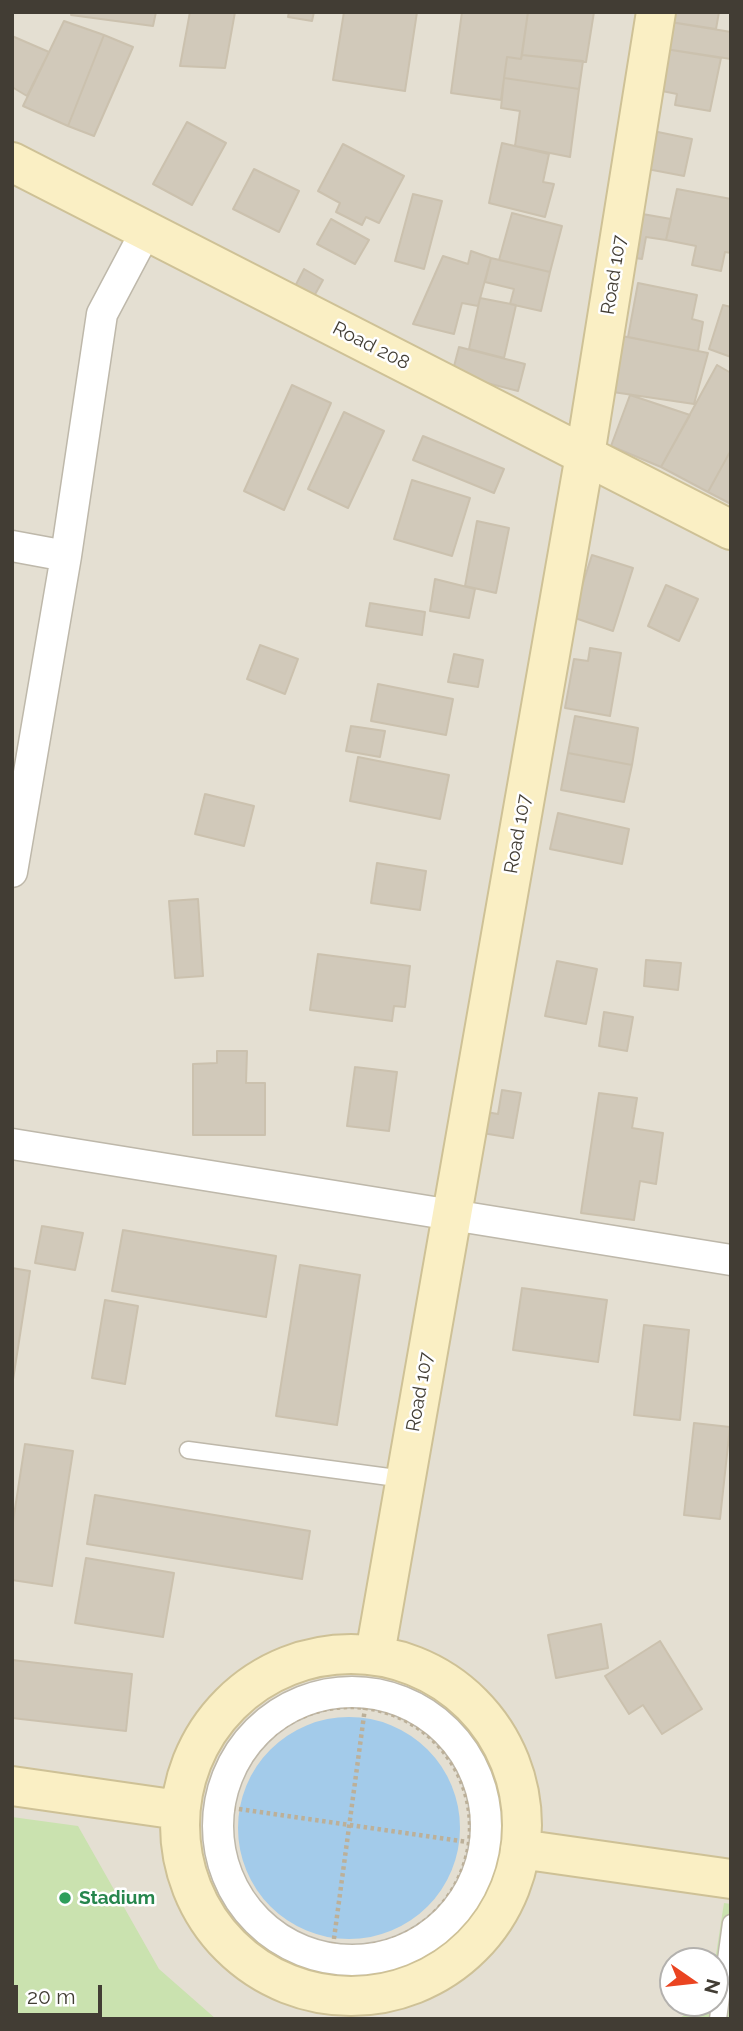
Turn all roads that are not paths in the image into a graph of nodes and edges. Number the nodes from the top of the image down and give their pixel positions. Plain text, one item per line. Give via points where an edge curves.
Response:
1 (656, 12) edge
2 (12, 162) edge
3 (146, 231) junction
4 (584, 455) junction
5 (731, 530) edge
6 (12, 546) edge
7 (66, 556) junction
8 (12, 872) edge
9 (12, 1144) edge
10 (452, 1214) junction
11 (731, 1260) edge
12 (188, 1450) dead end
13 (404, 1479) junction
14 (375, 1654) junction
15 (12, 1786) edge
16 (179, 1810) junction
17 (520, 1849) junction
18 (731, 1879) edge
19 (731, 1923) edge
20 (423, 1942) joint
21 (325, 2008) edge
22 (718, 2019) edge

1 - 4 street, Road 107
2 - 3 street, Road 208
3 - 4 street, Road 208
3 - 7 street via 103,314
4 - 5 street, Road 208
4 - 10 street, Road 107
6 - 7 street
7 - 8 street
9 - 10 street
10 - 11 street
10 - 13 street, Road 107
12 - 13 lane
13 - 14 street, Road 107
14 - 16 street via 321,1656 270,1673 227,1706 196,1751
14 - 17 street via 426,1670 470,1701 502,1744 520,1795
15 - 16 street
16 - 21 street via 182,1856 200,1907 232,1950
17 - 18 street
17 - 21 street via 505,1900 474,1945 431,1978
19 - 22 lane
20 - 20 street via 458,1911 480,1871 488,1825 480,1780 457,1740 425,1711 385,1694 343,1690 301,1700 264,1723 237,1756 221,1796 218,1838 228,1880 253,1919 301,1951 334,1961 380,1959

